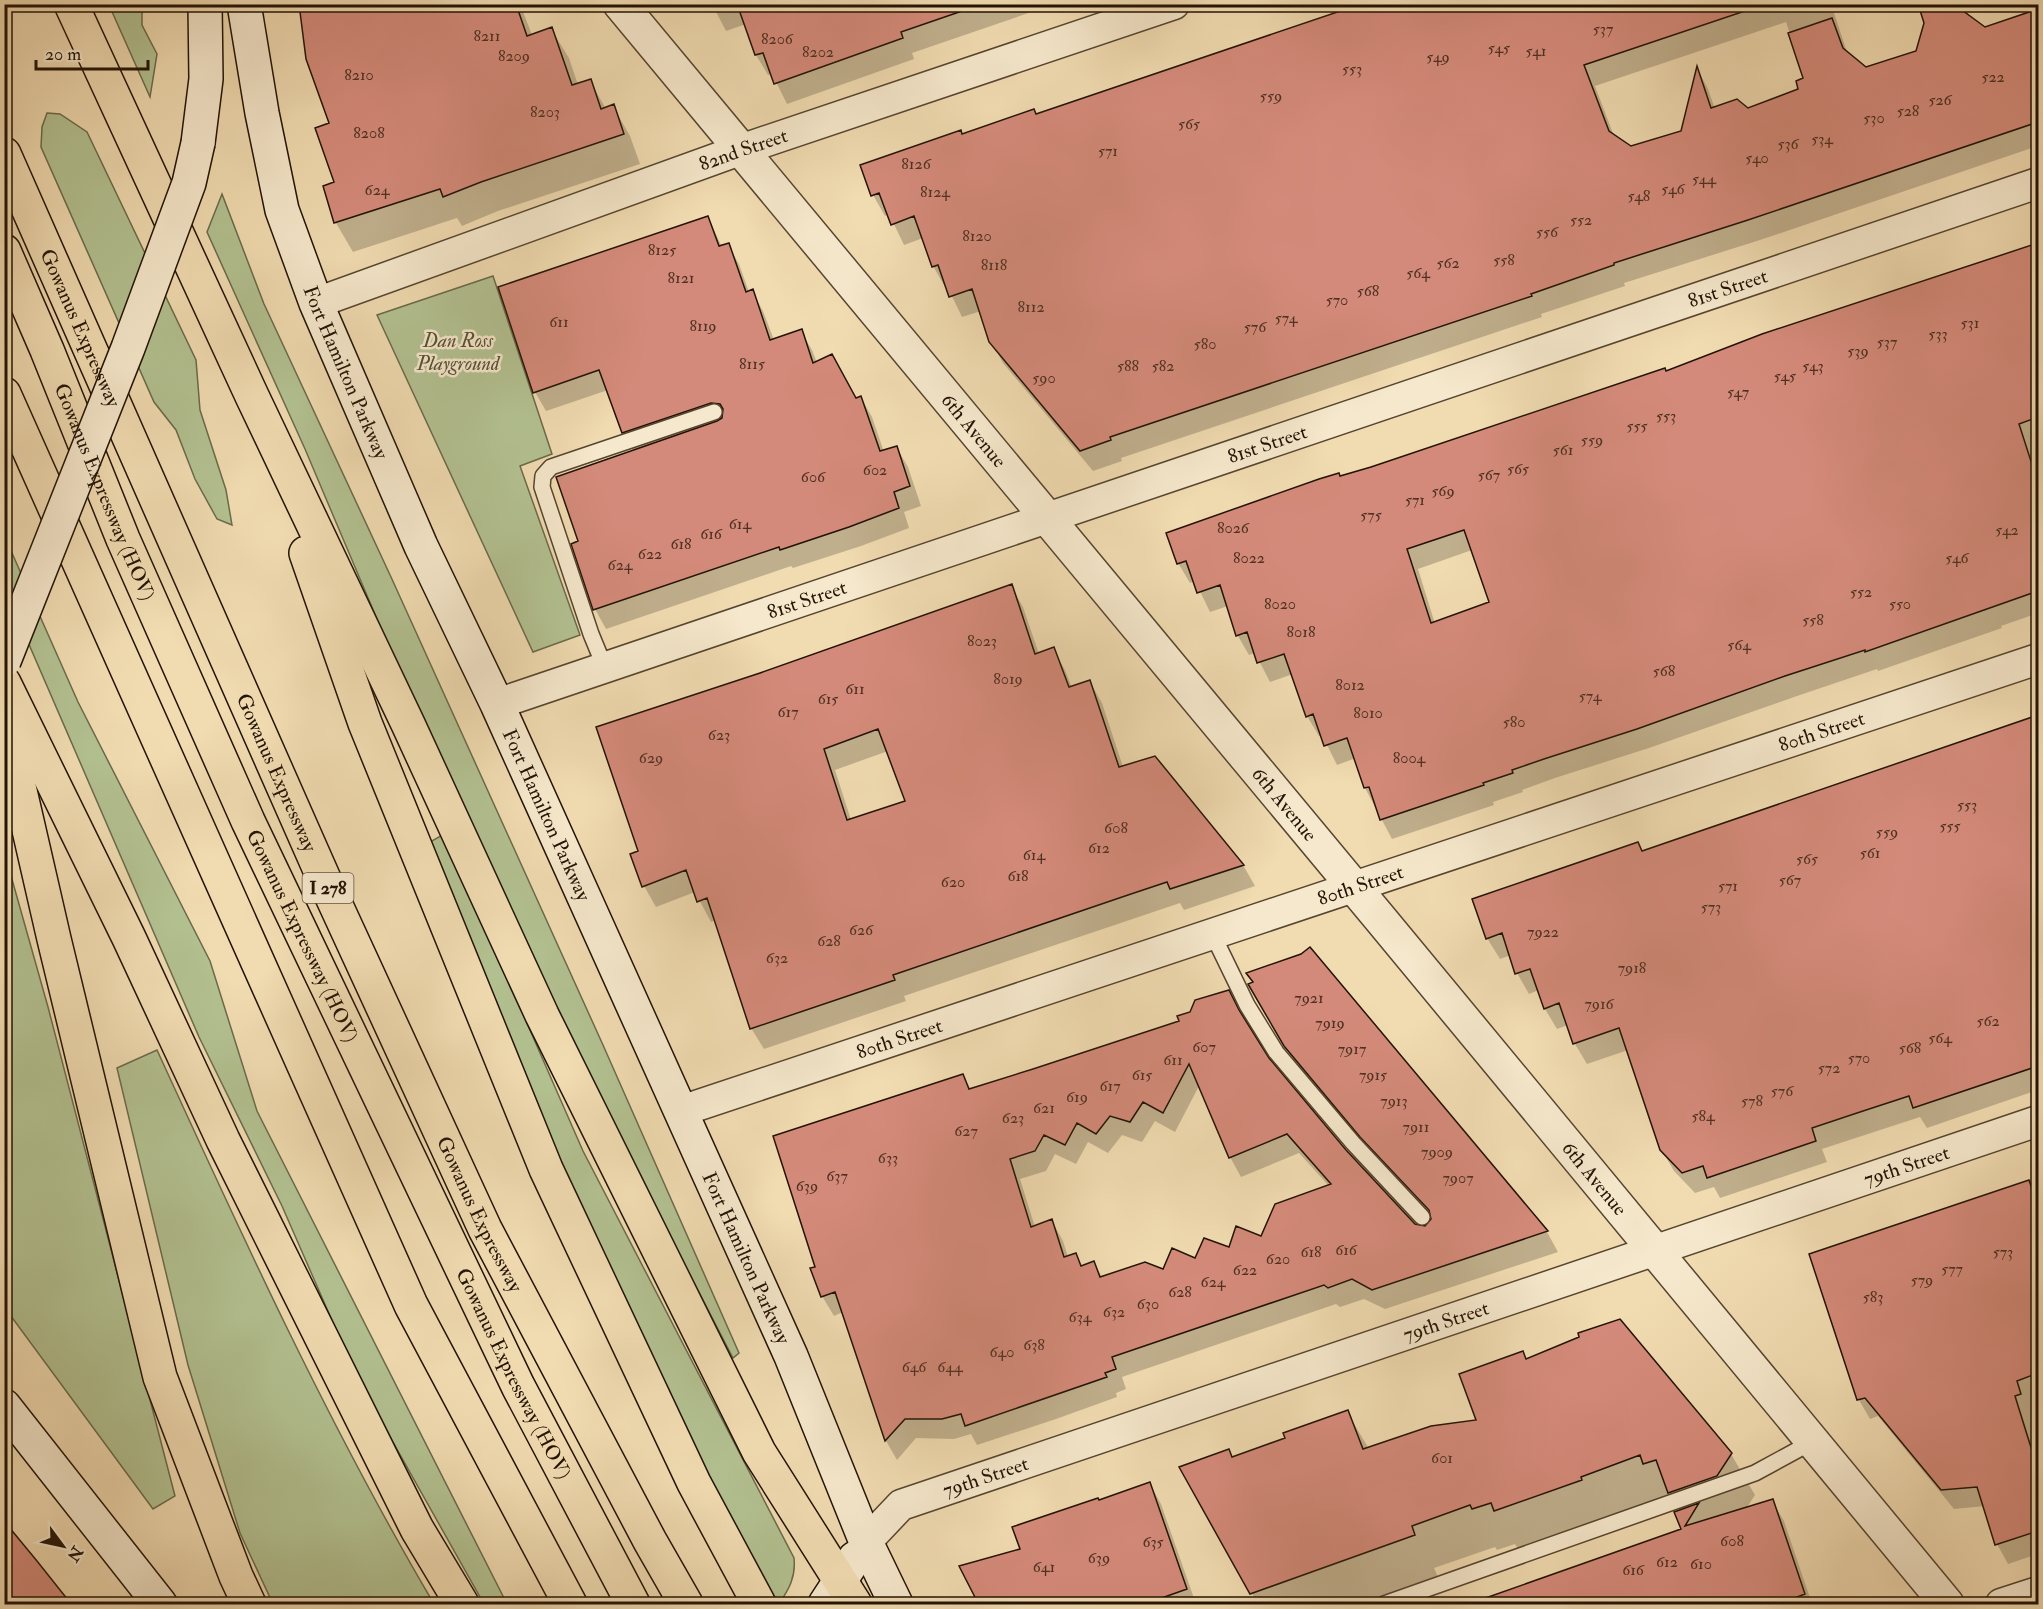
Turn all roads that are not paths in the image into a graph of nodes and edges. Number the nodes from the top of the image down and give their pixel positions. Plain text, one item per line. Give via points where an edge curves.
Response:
1 (71, 4) edge
2 (205, 4) edge
3 (244, 4) edge
4 (621, 4) edge
5 (1174, 4) edge
6 (740, 150) junction
7 (4, 154) edge
8 (2038, 183) edge
9 (4, 251) edge
10 (316, 303) junction
11 (4, 393) edge
12 (252, 396) junction
13 (714, 412) dead end
14 (1047, 518) junction
15 (2038, 659) edge
16 (4, 661) edge
17 (605, 668) junction
18 (4, 683) edge
19 (497, 704) junction
20 (4, 721) edge
21 (1354, 888) junction
22 (1213, 935) junction
23 (681, 1111) junction
24 (2038, 1121) edge
25 (1422, 1217) dead end
26 (1654, 1250) junction
27 (4, 1406) edge
28 (1812, 1442) junction
29 (866, 1542) junction
30 (2038, 1592) edge
31 (840, 1597) edge
32 (160, 1605) edge
33 (249, 1605) edge
34 (462, 1605) edge
35 (570, 1605) edge
36 (633, 1605) edge
37 (687, 1605) edge
38 (759, 1605) edge
39 (896, 1605) edge
40 (1384, 1605) edge
41 (1947, 1605) edge
42 (2001, 1605) edge

1 - 12 highway
2 - 16 main road, bridge via 206,79 189,183
3 - 10 main road, Fort Hamilton Parkway via 282,210
4 - 6 main road, 6th Avenue
5 - 6 street, 82nd Street
6 - 10 street, 82nd Street
6 - 14 main road, 6th Avenue
7 - 37 highway, Gowanus Expressway / I 278 via 328,888 485,1229
8 - 14 street, 81st Street
9 - 36 highway, Gowanus Expressway (HOV) / I 278 via 123,539 248,821 518,1386
10 - 19 main road, Fort Hamilton Parkway via 421,546
11 - 35 highway via 411,1305
12 - 31 highway via 542,1015 759,1452
12 - 38 highway via 365,723 546,1169 694,1483
13 - 17 lane via 551,467 543,476 542,487
14 - 17 street, 81st Street
14 - 21 main road, 6th Avenue
15 - 21 street, 80th Street
17 - 19 street, 81st Street
18 - 34 highway via 223,1140 417,1529
19 - 23 main road, Fort Hamilton Parkway
20 - 33 highway via 160,1377
21 - 22 street, 80th Street
21 - 26 main road, 6th Avenue
22 - 23 street, 80th Street
22 - 25 lane via 1246,1005 1276,1052
23 - 29 main road, Fort Hamilton Parkway via 790,1356
24 - 26 street, 79th Street
26 - 28 main road, 6th Avenue
26 - 29 street, 79th Street via 900,1505
27 - 32 main road
28 - 40 lane via 1755,1473
28 - 41 main road, 6th Avenue
29 - 31 main road
29 - 39 main road, Fort Hamilton Parkway
30 - 42 street

